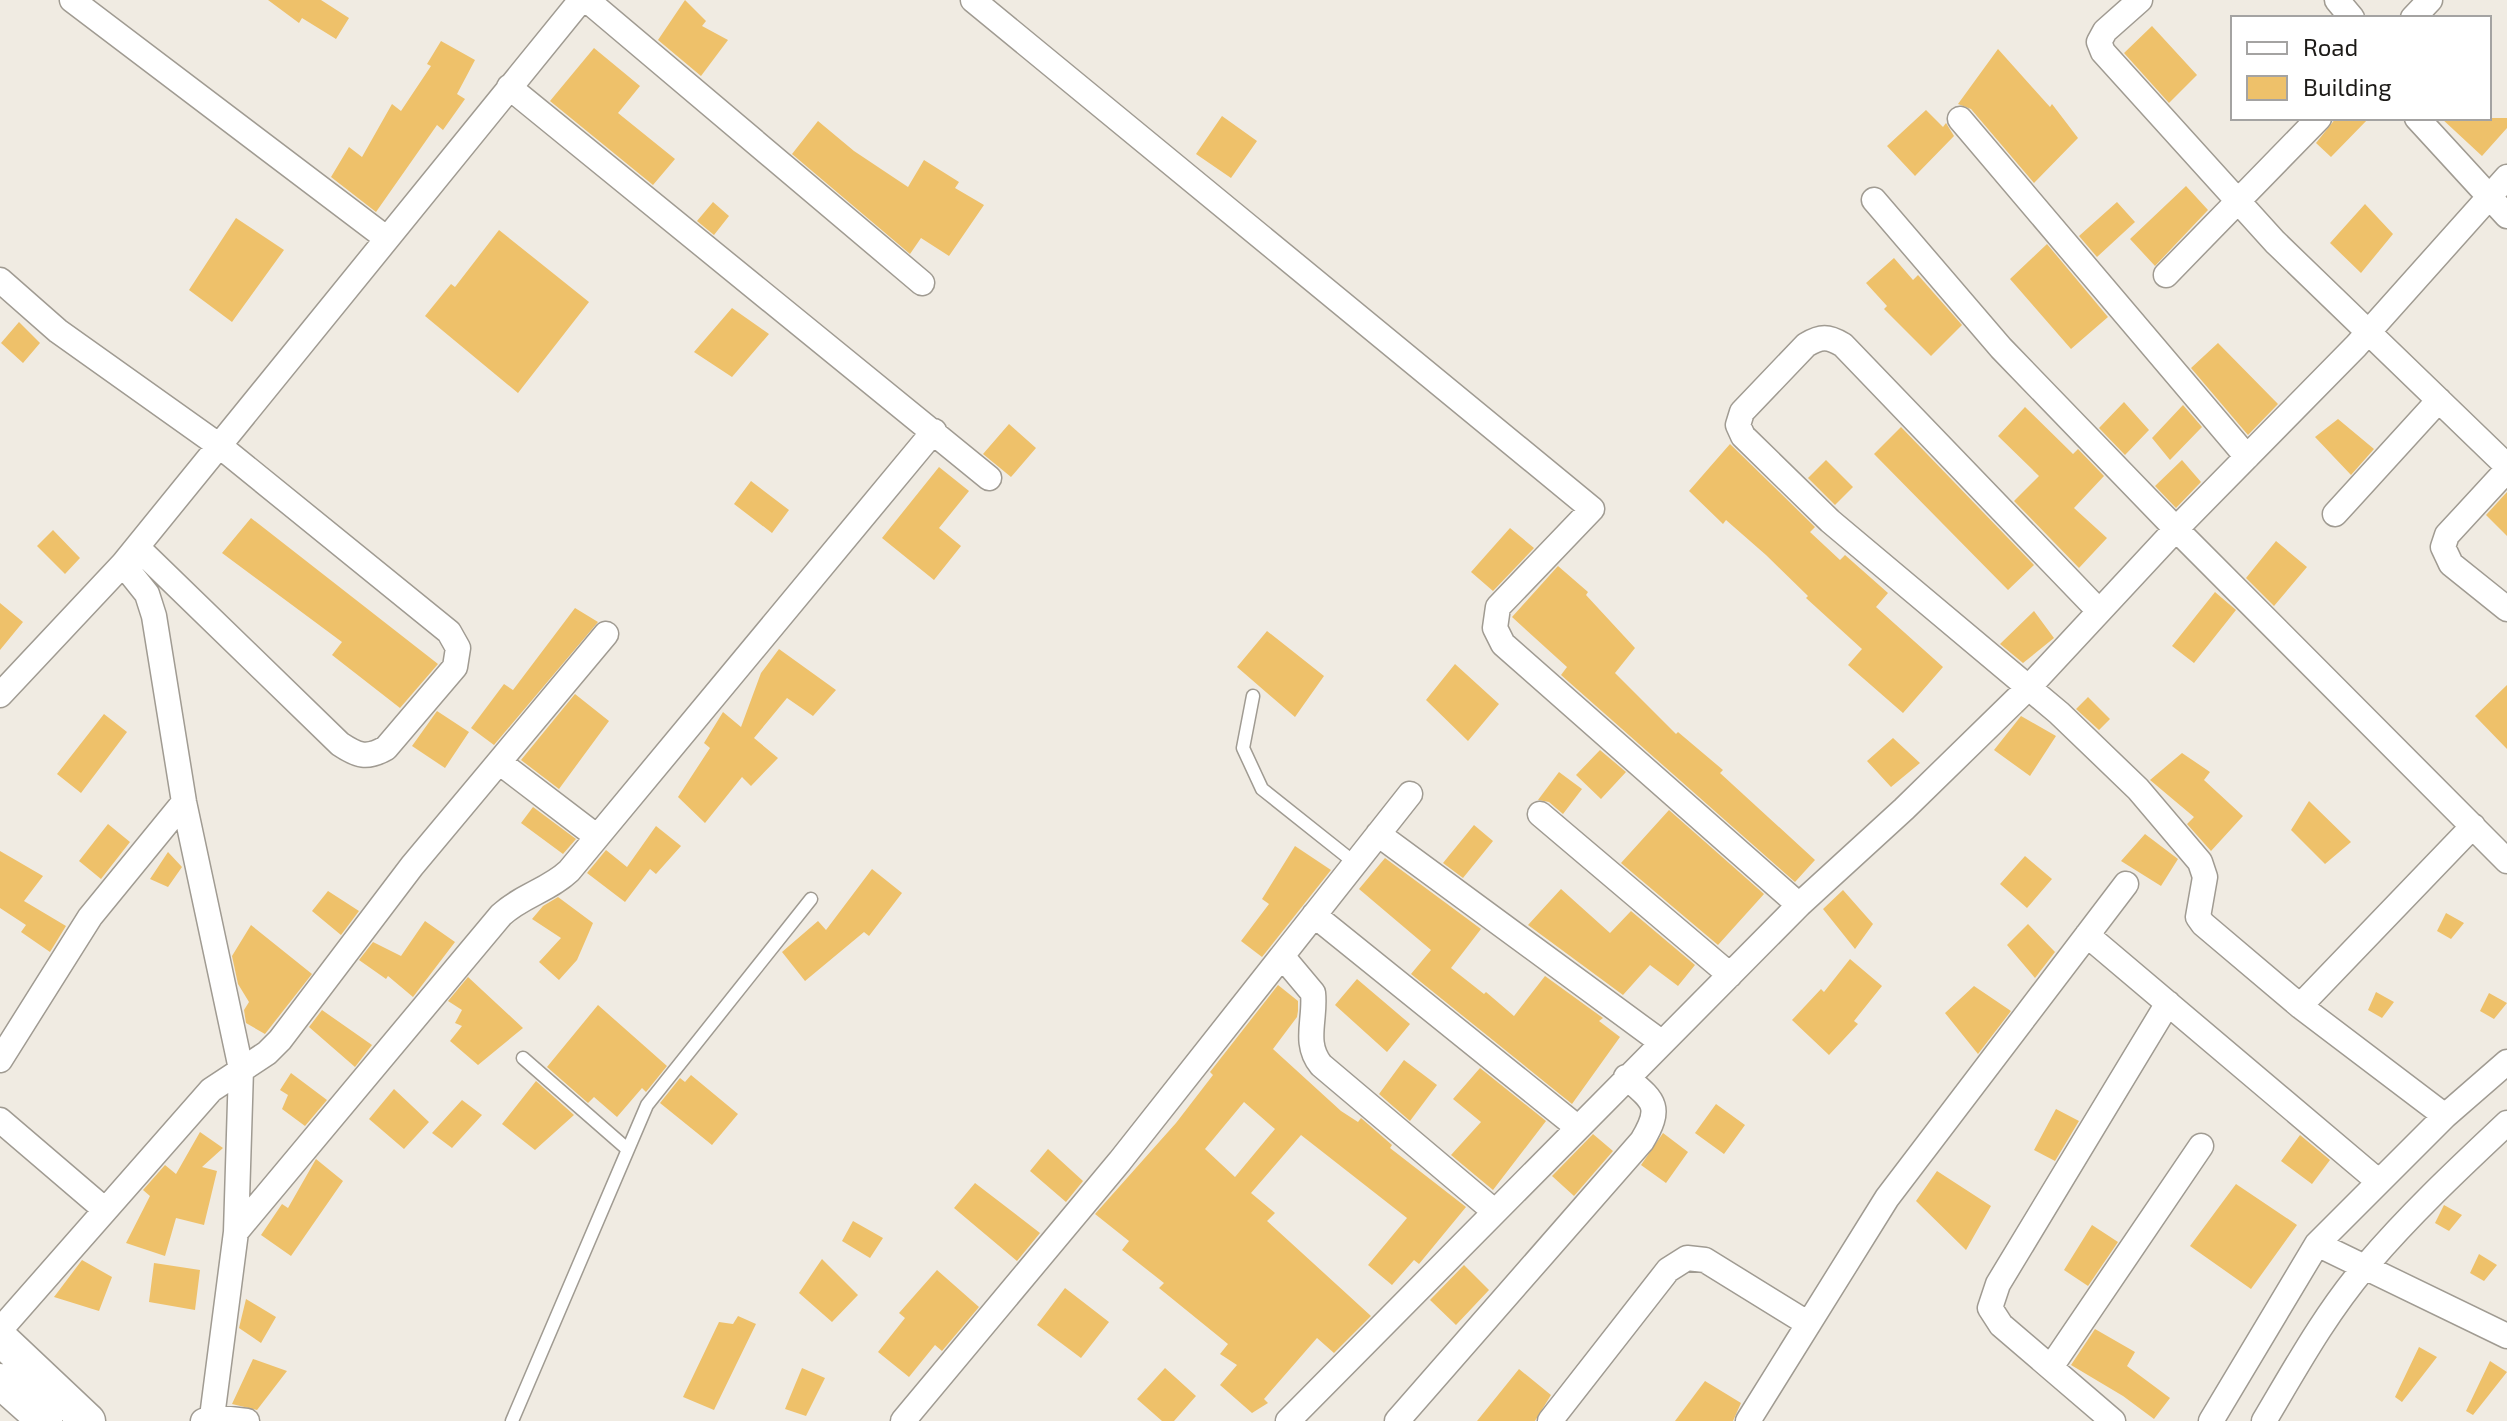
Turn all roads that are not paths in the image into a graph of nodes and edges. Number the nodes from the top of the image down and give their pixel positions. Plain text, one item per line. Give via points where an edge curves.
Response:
1 (72, 0) edge
2 (584, 0) edge
3 (973, 0) edge
4 (2140, 0) edge
5 (2337, 0) edge
6 (2430, 0) edge
7 (2350, 16) edge
8 (2415, 16) edge
9 (509, 87) junction
10 (1960, 119) dead end
11 (2317, 120) edge
12 (2419, 120) edge
13 (2507, 177) edge
14 (2488, 198) junction
15 (1874, 200) dead end
16 (2238, 201) junction
17 (2507, 216) edge
18 (386, 238) junction
19 (2166, 275) dead end
20 (0, 280) edge
21 (922, 283) dead end
22 (2368, 332) junction
23 (2439, 400) junction
24 (934, 431) junction
25 (221, 447) junction
26 (2247, 457) junction
27 (2507, 468) edge
28 (989, 478) dead end
29 (2335, 514) dead end
30 (2176, 529) junction
31 (130, 556) junction
32 (2507, 609) edge
33 (2099, 611) junction
34 (606, 634) dead end
35 (2029, 687) junction
36 (0, 695) edge
37 (1253, 696) dead end
38 (499, 762) junction
39 (1410, 794) dead end
40 (184, 802) junction
41 (1540, 814) dead end
42 (2473, 826) junction
43 (1378, 834) junction
44 (596, 836) junction
45 (2507, 861) edge
46 (1355, 863) junction
47 (2126, 884) dead end
48 (811, 899) dead end
49 (1799, 905) junction
50 (1314, 915) junction
51 (2087, 935) junction
52 (1282, 956) junction
53 (1730, 975) junction
54 (2168, 1003) junction
55 (2300, 1006) junction
56 (1661, 1042) junction
57 (523, 1058) dead end
58 (0, 1060) edge
59 (2507, 1062) edge
60 (241, 1069) junction
61 (1626, 1077) junction
62 (2445, 1116) junction
63 (0, 1120) edge
64 (2507, 1123) edge
65 (1577, 1127) junction
66 (2201, 1146) dead end
67 (626, 1148) junction
68 (2378, 1181) junction
69 (104, 1209) junction
70 (1494, 1211) junction
71 (236, 1232) junction
72 (2324, 1248) junction
73 (2360, 1266) junction
74 (1807, 1323) junction
75 (0, 1330) edge
76 (2507, 1336) edge
77 (0, 1338) edge
78 (2051, 1367) junction
79 (0, 1381) edge
80 (208, 1419) edge
81 (45, 1421) edge
82 (88, 1421) edge
83 (247, 1421) edge
84 (512, 1421) edge
85 (903, 1421) edge
86 (1288, 1421) edge
87 (1397, 1421) edge
88 (1550, 1421) edge
89 (1748, 1421) edge
90 (2113, 1421) edge
91 (2211, 1421) edge
92 (2264, 1421) edge

1 - 18 street
2 - 9 street
2 - 21 street
3 - 49 street via 1592,509 1498,607 1495,628 1503,644
4 - 16 street via 2105,31 2099,42 2103,52
5 - 7 street
6 - 8 street
9 - 18 street
9 - 24 street
10 - 26 street
11 - 16 street
12 - 14 street
13 - 14 street
14 - 17 street
14 - 22 street
15 - 30 street via 2001,348
16 - 19 street
16 - 22 street
18 - 25 street
20 - 25 street via 58,331
22 - 23 street
22 - 26 street
23 - 27 street
23 - 29 street
24 - 28 street
24 - 44 street
25 - 31 street
25 - 31 street via 449,632 458,648 455,667 445,680 386,748 372,756 357,755
26 - 30 street
27 - 32 street via 2447,535 2443,547 2451,564
30 - 33 street
30 - 42 street
31 - 36 street
31 - 40 street via 154,616
33 - 35 street
33 - 35 street via 1831,337 1806,345 1742,412 1738,425 1743,436 1813,507
34 - 38 street
35 - 49 street
35 - 55 street via 2138,789 2200,862 2205,877 2198,917 2203,924
37 - 46 lane via 1243,748 1262,789
38 - 44 street
38 - 60 street via 280,1040
39 - 43 street
40 - 58 street via 90,917
40 - 60 street
41 - 53 street
42 - 45 street
42 - 55 street
43 - 46 street
43 - 56 street
44 - 71 street via 558,881 501,915
46 - 50 street
47 - 51 street
48 - 67 lane via 656,1089
49 - 53 street
50 - 52 street
50 - 65 street
51 - 54 street
51 - 74 street via 1902,1176
52 - 70 street via 1313,993 1311,1053
52 - 85 street
53 - 56 street
54 - 68 street
54 - 78 street via 1991,1296 1994,1318
55 - 62 street
56 - 61 street
57 - 67 lane
59 - 62 street
60 - 69 street via 211,1090
60 - 71 street
61 - 65 street
61 - 87 street via 1654,1103 1642,1141
62 - 68 street
63 - 69 street
64 - 73 street
65 - 70 street
66 - 78 street
67 - 84 lane
68 - 72 street
69 - 75 street
70 - 86 street
71 - 80 street
72 - 73 street
72 - 91 street
73 - 76 street
73 - 92 street
74 - 88 street via 1705,1260 1687,1258 1668,1270
74 - 89 street
77 - 82 main road
78 - 90 street
79 - 81 main road
80 - 83 street

